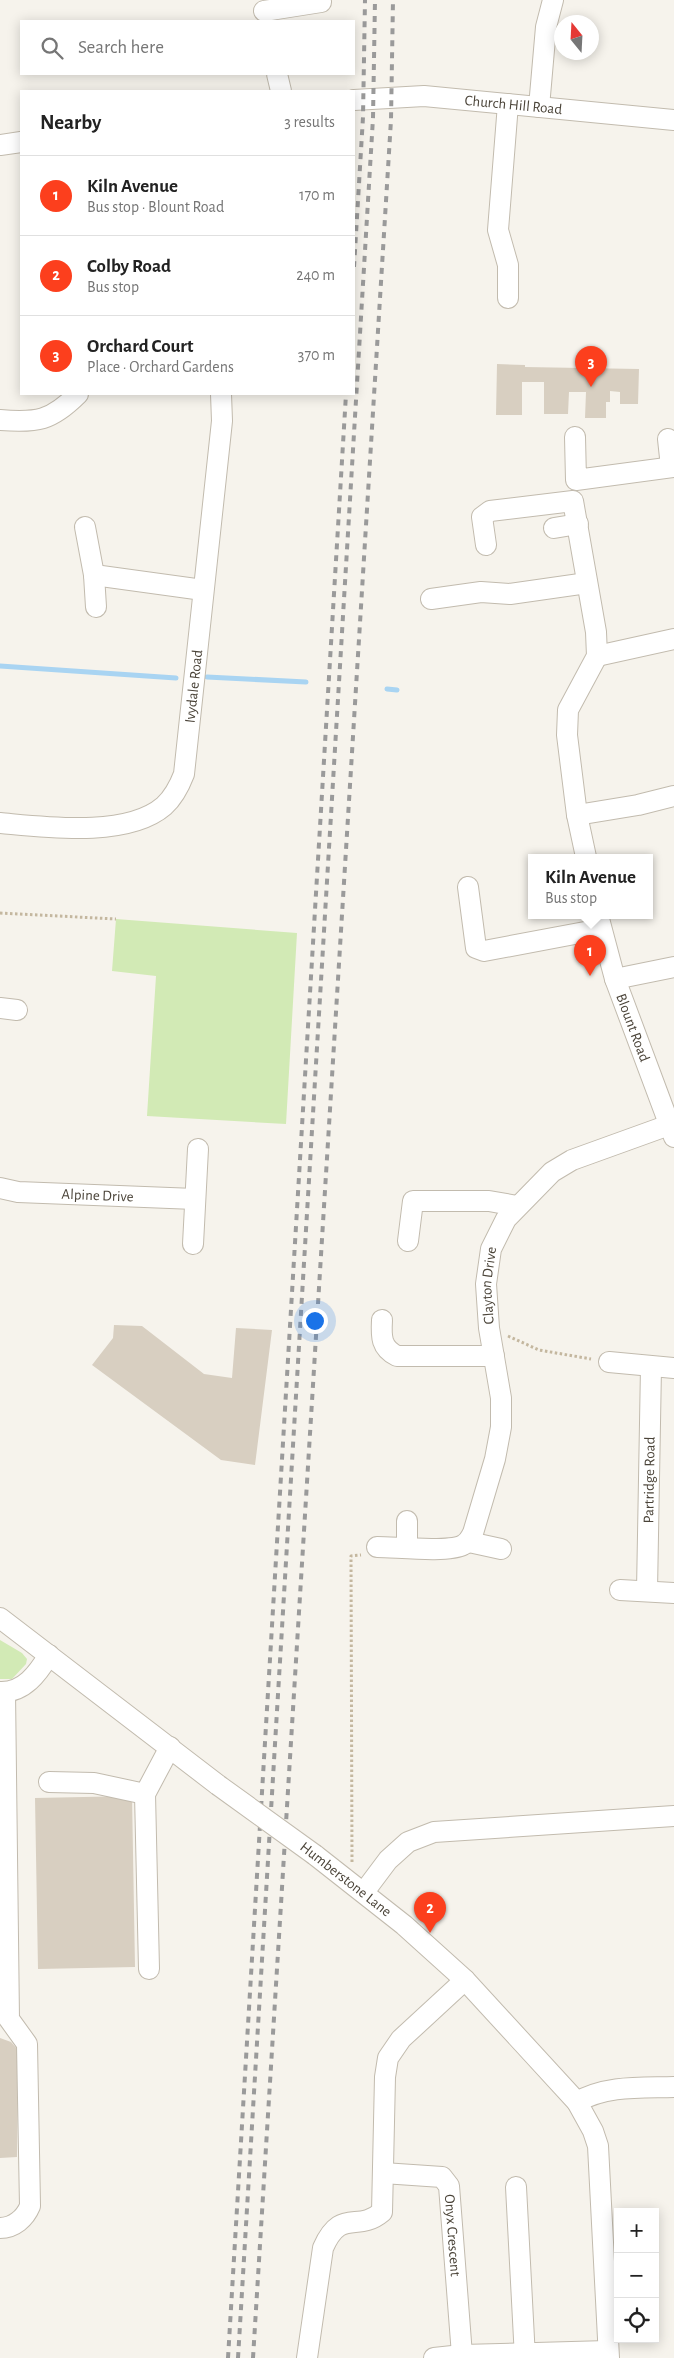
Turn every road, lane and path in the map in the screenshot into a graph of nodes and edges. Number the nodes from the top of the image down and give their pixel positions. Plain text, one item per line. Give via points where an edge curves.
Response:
1 (553, 0) edge
2 (321, 2) dead end
3 (264, 11) edge
4 (277, 75) edge
5 (281, 90) edge
6 (355, 100) edge
7 (508, 104) junction
8 (539, 107) junction
9 (674, 120) edge
10 (20, 142) edge
11 (0, 145) edge
12 (508, 298) dead end
13 (77, 395) edge
14 (221, 395) edge
15 (0, 420) edge
16 (575, 437) dead end
17 (668, 439) dead end
18 (673, 467) edge
19 (578, 524) junction
20 (85, 527) dead end
21 (554, 528) dead end
22 (486, 545) dead end
23 (94, 575) junction
24 (587, 584) junction
25 (203, 590) junction
26 (431, 599) dead end
27 (96, 607) dead end
28 (674, 639) edge
29 (597, 656) junction
30 (674, 796) edge
31 (577, 815) junction
32 (0, 823) edge
33 (585, 854) edge
34 (468, 887) dead end
35 (0, 913) edge
36 (116, 918) dead end
37 (599, 922) edge
38 (674, 967) edge
39 (615, 979) junction
40 (671, 1131) edge
41 (198, 1149) dead end
42 (0, 1188) edge
43 (195, 1200) junction
44 (517, 1206) junction
45 (408, 1241) dead end
46 (193, 1244) dead end
47 (382, 1320) dead end
48 (490, 1328) junction
49 (494, 1356) junction
50 (609, 1362) joint
51 (651, 1368) junction
52 (674, 1368) edge
53 (407, 1522) dead end
54 (469, 1542) junction
55 (377, 1547) joint
56 (407, 1548) junction
57 (501, 1549) dead end
58 (620, 1590) dead end
59 (647, 1591) junction
60 (674, 1593) edge
61 (0, 1618) edge
62 (49, 1655) junction
63 (2, 1692) edge
64 (170, 1747) junction
65 (49, 1782) dead end
66 (145, 1794) junction
67 (674, 1816) edge
68 (358, 1888) junction
69 (149, 1970) dead end
70 (465, 1980) junction
71 (674, 2087) edge
72 (577, 2102) junction
73 (383, 2173) junction
74 (516, 2187) dead end
75 (0, 2228) edge
76 (608, 2354) edge
77 (462, 2355) junction
78 (526, 2356) edge
79 (307, 2358) edge
80 (434, 2358) edge

1 - 8 street via 546,27
2 - 3 street
4 - 5 street
6 - 7 street, Church Hill Road via 424,96
7 - 8 street, Church Hill Road
7 - 12 street via 498,230 508,265
8 - 9 street, Church Hill Road
10 - 11 street
13 - 15 street via 47,418
14 - 25 street, Ivydale Road via 222,420
16 - 18 street via 576,480
17 - 18 street
19 - 21 street
19 - 22 street via 574,500 490,511 482,517
19 - 24 street
20 - 23 street
23 - 25 street
23 - 27 street
24 - 26 street via 510,594 481,592
24 - 29 street
25 - 32 street, Ivydale Road via 184,774 177,792 163,807 128,823 48,827
28 - 29 street
29 - 31 street via 568,710 567,735
30 - 31 street
31 - 33 street
34 - 37 street via 474,943 476,948 484,951
35 - 36 path
37 - 39 street, Blount Road
38 - 39 street
39 - 40 street, Blount Road
40 - 44 street, Clayton Drive via 572,1160 552,1172
41 - 43 street
42 - 43 street, Alpine Drive via 18,1192
43 - 46 street
44 - 45 street via 489,1202 413,1201
44 - 48 street, Clayton Drive via 490,1249 486,1284
47 - 49 street via 381,1340 388,1351 397,1356
48 - 49 street, Clayton Drive
48 - 50 path via 539,1350
49 - 54 street, Clayton Drive via 501,1398 501,1427 495,1459
50 - 51 street
51 - 52 street
51 - 59 street, Partridge Road
53 - 56 street
54 - 56 street via 446,1548
54 - 57 street
55 - 56 street
55 - 68 path via 375,1554 352,1556
58 - 59 street
59 - 60 street
61 - 62 street, Humberstone Lane
62 - 63 street via 38,1673 21,1687
62 - 64 street, Humberstone Lane
63 - 75 street via 8,2019 27,2044 30,2206 17,2223
64 - 66 street
64 - 68 street, Humberstone Lane, bridge
65 - 66 street via 94,1783
66 - 69 street
67 - 68 street via 434,1832 408,1842
68 - 70 street, Humberstone Lane
70 - 72 street, Humberstone Lane
70 - 73 street via 400,2039 388,2058
71 - 72 street via 612,2090 592,2094
72 - 76 street, Humberstone Lane via 598,2146
73 - 77 street, Onyx Crescent via 442,2177 449,2186
73 - 79 street via 382,2212 375,2218 340,2224 330,2232 323,2248
74 - 78 street
76 - 78 street
77 - 78 street
77 - 80 street

